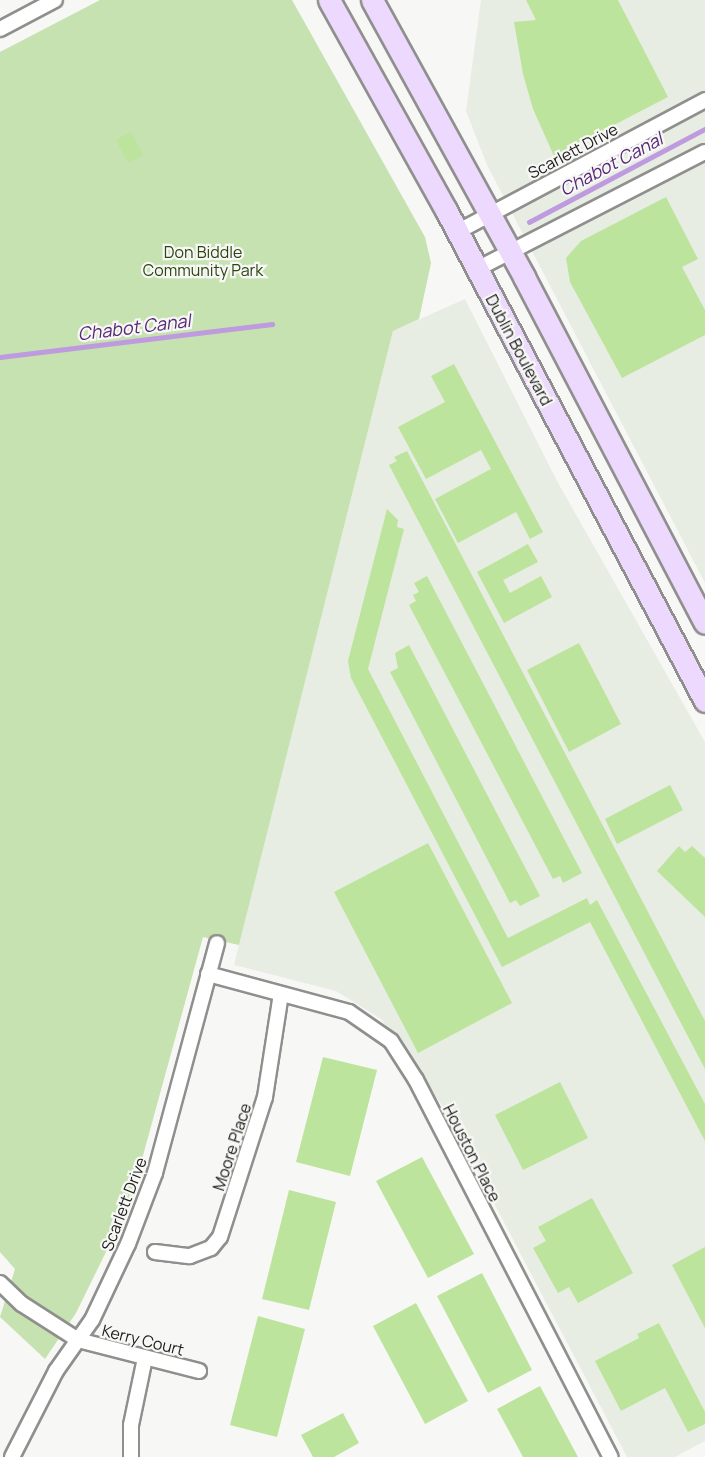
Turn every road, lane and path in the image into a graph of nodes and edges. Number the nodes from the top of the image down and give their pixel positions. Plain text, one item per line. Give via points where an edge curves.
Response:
1 (54, 0) edge
2 (329, 0) edge
3 (372, 0) edge
4 (0, 28) edge
5 (705, 100) edge
6 (705, 152) edge
7 (489, 217) junction
8 (457, 232) junction
9 (510, 253) junction
10 (477, 269) junction
11 (705, 623) edge
12 (705, 701) edge
13 (217, 943) dead end
14 (208, 974) junction
15 (280, 994) junction
16 (155, 1252) dead end
17 (0, 1283) edge
18 (78, 1341) junction
19 (145, 1358) junction
20 (199, 1371) dead end
21 (12, 1457) edge
22 (132, 1457) edge
23 (611, 1457) edge

1 - 4 street
2 - 8 main road, Dublin Boulevard
3 - 7 main road
5 - 7 street, Scarlett Drive
6 - 9 street
7 - 8 street, Scarlett Drive
7 - 9 main road
8 - 10 main road, Dublin Boulevard
9 - 10 street
9 - 11 main road
10 - 12 main road, Dublin Boulevard
13 - 14 street, Scarlett Drive
14 - 15 street, Houston Place
14 - 18 street, Scarlett Drive via 155,1173 128,1244
15 - 16 street, Moore Place via 265,1097 220,1237 211,1248 190,1256
15 - 23 street, Houston Place via 349,1012 375,1027 397,1050
17 - 18 street, Kerry Court via 22,1304
18 - 19 street, Kerry Court
18 - 21 street, Scarlett Drive via 24,1427
19 - 20 street, Kerry Court
19 - 22 street via 130,1425

